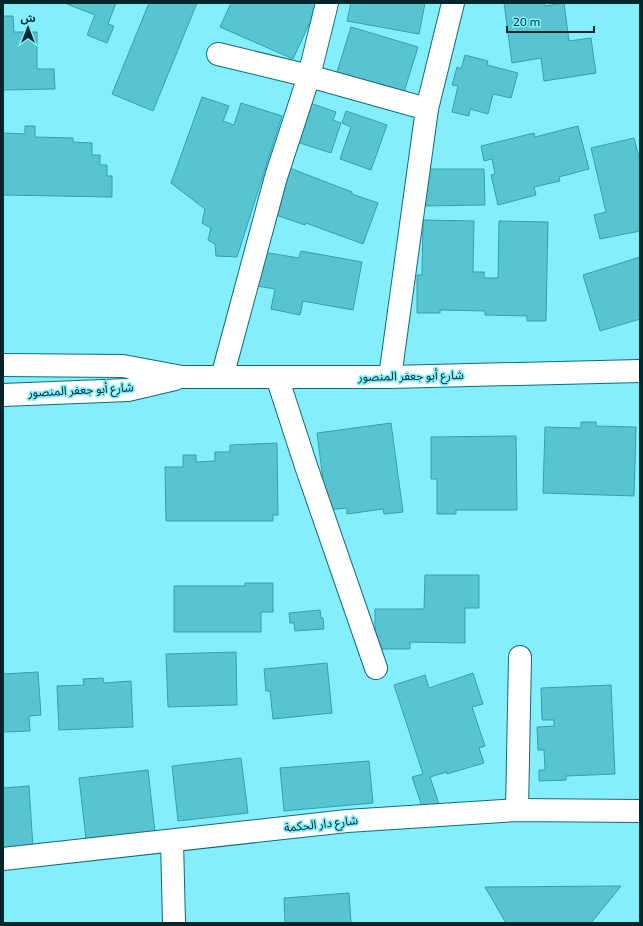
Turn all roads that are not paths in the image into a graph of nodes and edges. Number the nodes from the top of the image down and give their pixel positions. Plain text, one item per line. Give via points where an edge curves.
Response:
1 (327, 3) edge
2 (453, 3) edge
3 (218, 54) dead end
4 (309, 76) junction
5 (427, 109) junction
6 (3, 365) edge
7 (640, 371) edge
8 (182, 377) junction
9 (222, 377) junction
10 (277, 377) junction
11 (390, 377) junction
12 (3, 395) edge
13 (520, 657) dead end
14 (376, 668) dead end
15 (517, 810) junction
16 (640, 811) edge
17 (172, 841) junction
18 (3, 859) edge
19 (174, 923) edge

1 - 4 street
2 - 5 street
3 - 4 street
4 - 5 street
4 - 9 street via 276,177
5 - 11 street
6 - 8 street, شارع أبو جعفر المنصور via 123,366
7 - 11 street, شارع أبو جعفر المنصور
8 - 9 street, شارع أبو جعفر المنصور
8 - 12 street, شارع أبو جعفر المنصور via 128,390
9 - 10 street, شارع أبو جعفر المنصور
10 - 11 street, شارع أبو جعفر المنصور
10 - 14 street
13 - 15 street
15 - 16 street, شارع دار الحكمة
15 - 17 street, شارع دار الحكمة via 347,821
17 - 18 street, شارع دار الحكمة
17 - 19 street

